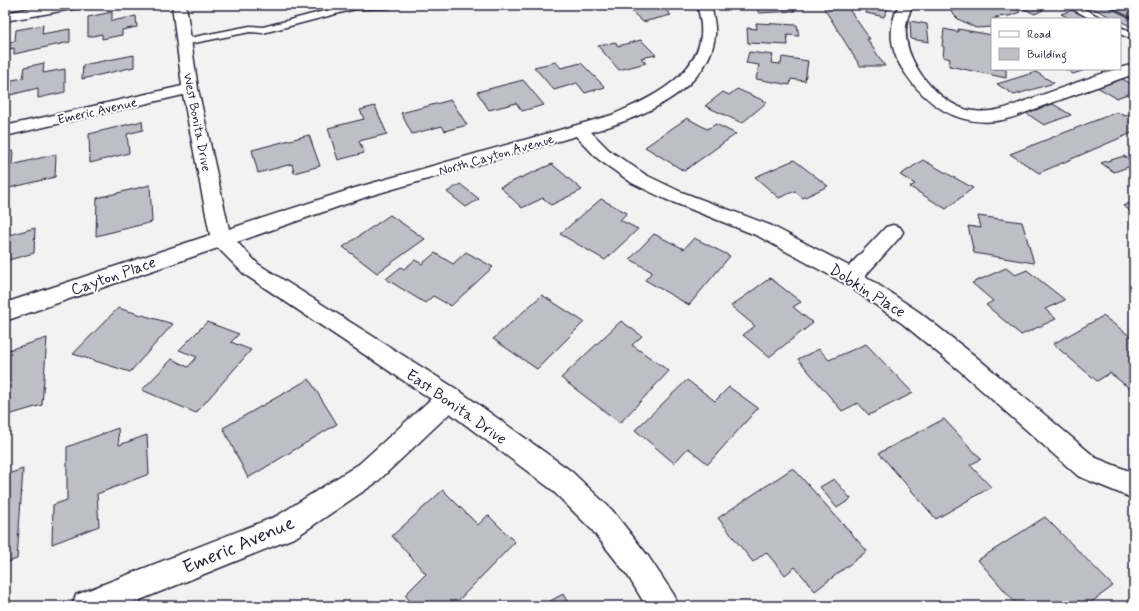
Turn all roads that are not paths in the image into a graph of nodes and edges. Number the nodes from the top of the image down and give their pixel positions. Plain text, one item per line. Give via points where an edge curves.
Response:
1 (72, 5) edge
2 (179, 5) edge
3 (390, 5) edge
4 (704, 5) edge
5 (906, 5) edge
6 (1070, 5) edge
7 (5, 17) edge
8 (1096, 18) edge
9 (1121, 30) edge
10 (1134, 37) edge
11 (184, 42) junction
12 (1134, 69) edge
13 (190, 89) junction
14 (579, 130) junction
15 (5, 131) edge
16 (893, 232) dead end
17 (221, 238) junction
18 (851, 277) junction
19 (5, 312) edge
20 (449, 398) junction
21 (1134, 486) edge
22 (87, 606) edge
23 (663, 606) edge

1 - 7 street
2 - 11 street, West Bonita Drive
3 - 11 lane via 355,6 263,30 250,29
4 - 14 street, North Cayton Avenue via 708,41 701,58 688,76 668,93 641,109 618,119
5 - 12 street via 900,18 898,34 900,50 910,70 942,104 961,114 981,118 997,116
6 - 8 lane
9 - 10 lane
11 - 13 street, West Bonita Drive
13 - 15 street, Emeric Avenue
13 - 17 street, West Bonita Drive
14 - 17 street, North Cayton Avenue via 362,192
14 - 18 street, Dobkin Place via 604,155 639,179 672,195 765,231
16 - 18 street
17 - 19 street, Cayton Place
17 - 20 street, East Bonita Drive via 251,269
18 - 21 street, Dobkin Place via 911,318 956,354 1088,468
20 - 22 street, Emeric Avenue via 368,473 286,527
20 - 23 street, East Bonita Drive via 561,480 602,520 638,566

